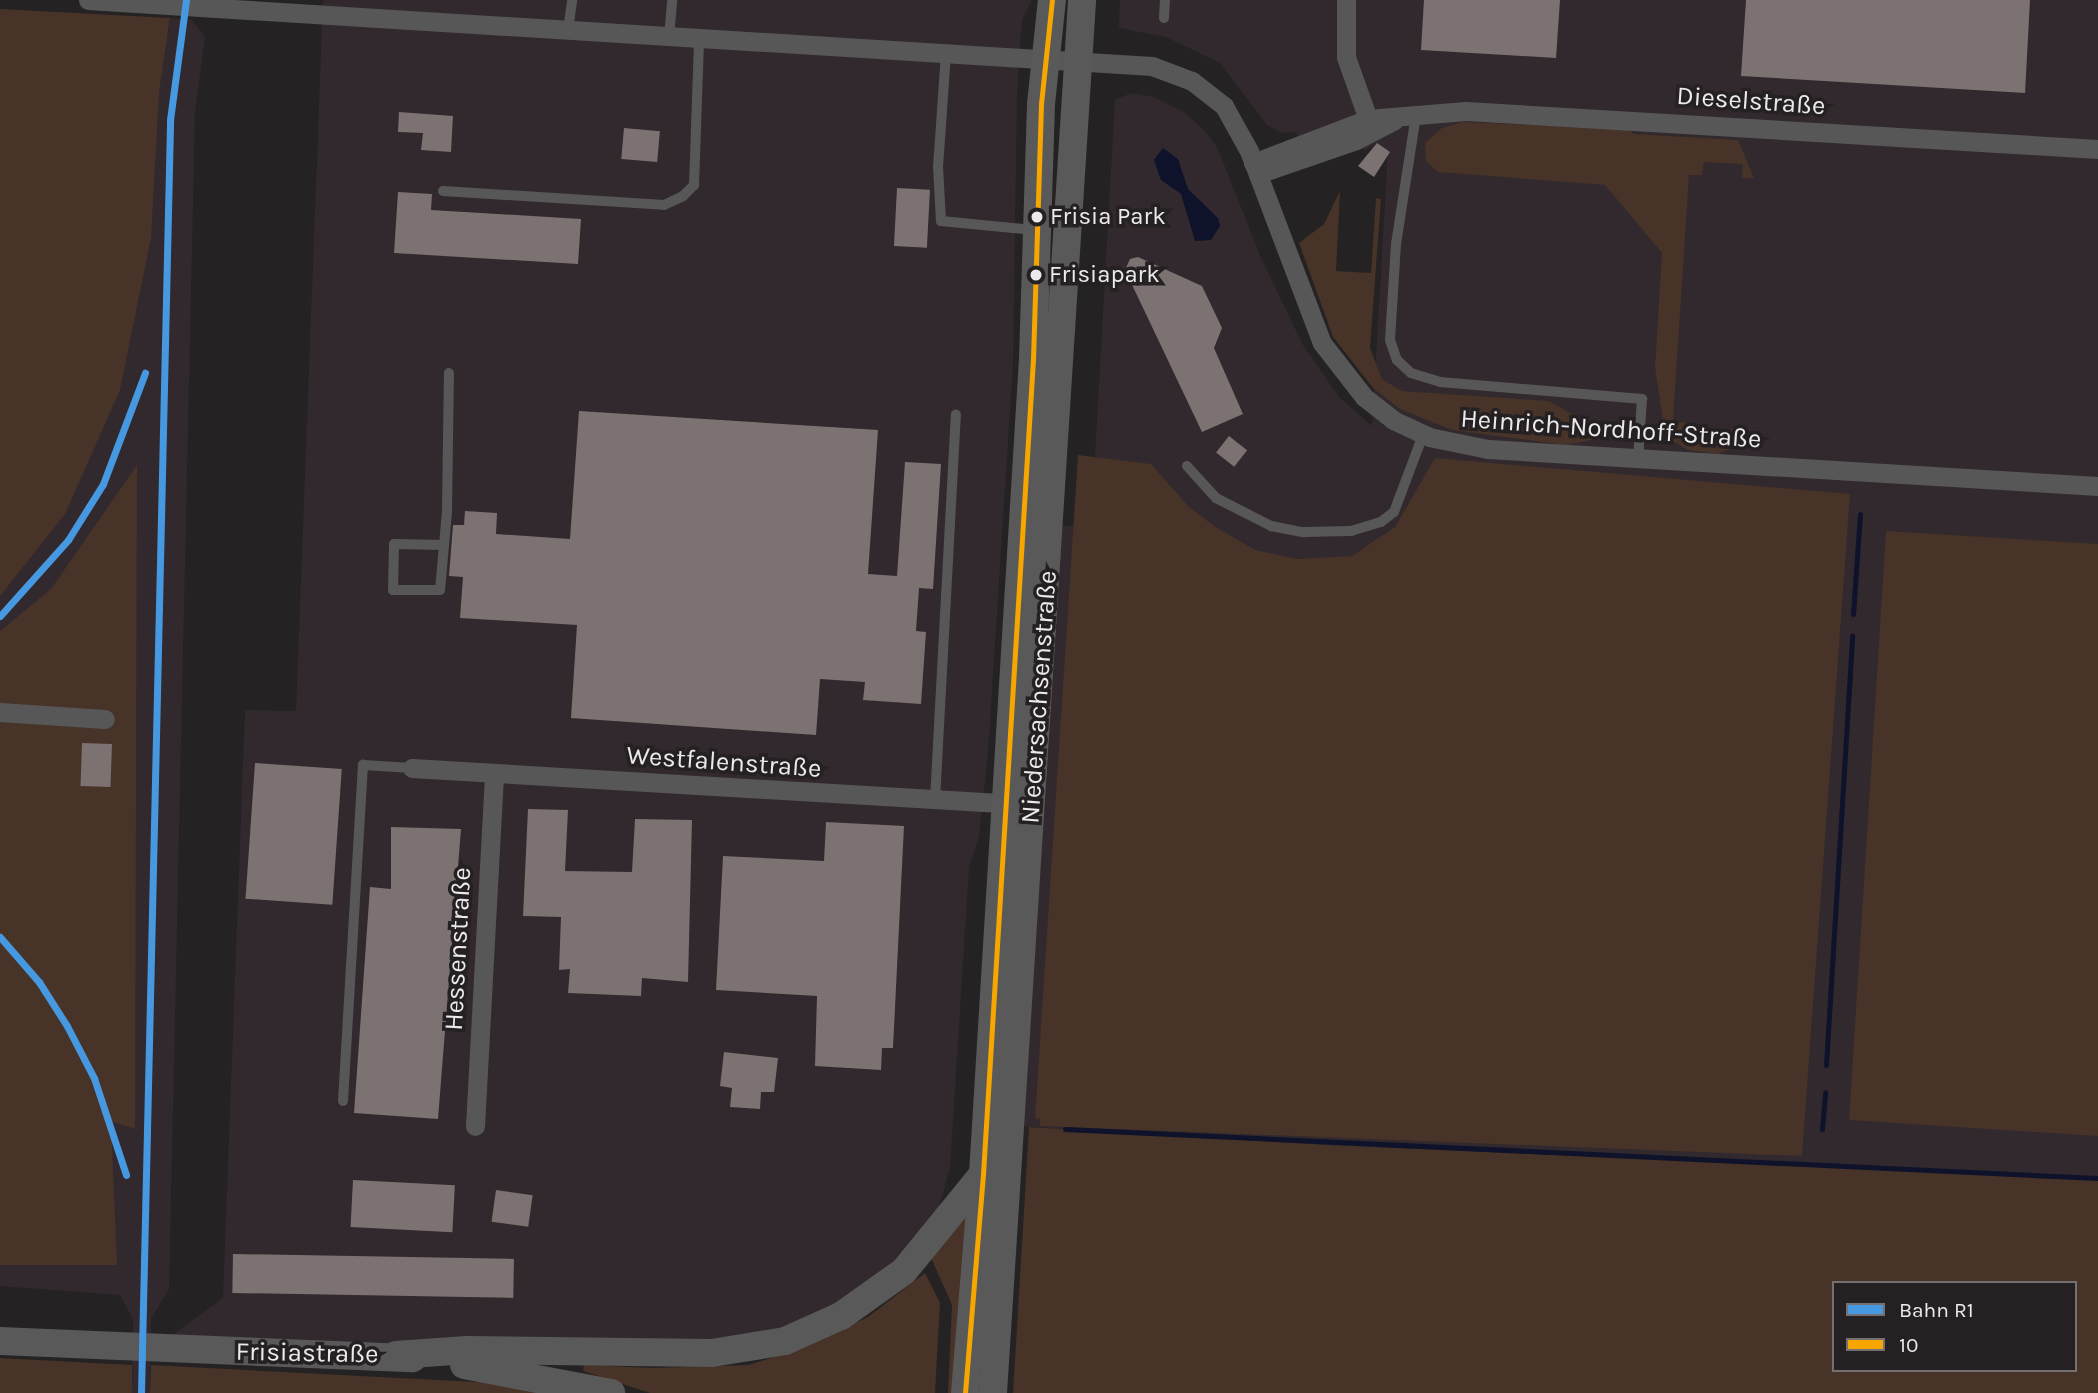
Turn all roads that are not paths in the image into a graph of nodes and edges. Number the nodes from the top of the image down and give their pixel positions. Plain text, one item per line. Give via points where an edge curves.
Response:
1 (88, 0) edge
2 (572, 0) edge
3 (672, 0) edge
4 (1052, 0) edge
5 (1082, 0) edge
6 (1165, 0) edge
7 (1346, 0) edge
8 (1164, 18) dead end
9 (568, 30) junction
10 (669, 37) junction
11 (699, 39) junction
12 (946, 53) junction
13 (1046, 59) junction
14 (1078, 61) junction
15 (1408, 117) junction
16 (1368, 120) junction
17 (2098, 149) edge
18 (1255, 169) junction
19 (443, 191) dead end
20 (1036, 230) junction
21 (449, 373) dead end
22 (956, 415) dead end
23 (1423, 435) junction
24 (1637, 459) junction
25 (1187, 466) dead end
26 (2098, 486) edge
27 (444, 545) junction
28 (0, 712) edge
29 (105, 719) dead end
30 (412, 768) joint
31 (494, 774) junction
32 (935, 801) junction
33 (1019, 804) junction
34 (343, 1101) dead end
35 (475, 1126) dead end
36 (983, 1174) junction
37 (0, 1341) edge
38 (396, 1355) junction
39 (611, 1393) edge
40 (965, 1393) edge
41 (993, 1393) edge

1 - 9 street, Heinrich-Nordhoff-Straße
2 - 9 lane
3 - 10 lane
4 - 13 main road, Niedersachsenstraße
5 - 14 main road, Niedersachsenstraße
6 - 8 lane
7 - 16 street via 1346,57
9 - 10 street, Heinrich-Nordhoff-Straße
10 - 11 street, Heinrich-Nordhoff-Straße
11 - 12 street, Heinrich-Nordhoff-Straße
11 - 19 lane via 694,185 683,196 664,205
12 - 13 street, Heinrich-Nordhoff-Straße
12 - 20 lane via 938,144 942,221 982,229
13 - 14 street, Heinrich-Nordhoff-Straße
13 - 20 main road, Niedersachsenstraße
14 - 18 street, Heinrich-Nordhoff-Straße via 1152,66 1192,81 1224,106
14 - 33 main road, Niedersachsenstraße
15 - 16 street, Dieselstraße
15 - 17 street, Dieselstraße via 1486,111
15 - 18 street, Dieselstraße via 1332,148
15 - 24 lane via 1413,145 1402,184 1390,340 1397,360 1410,373 1440,382 1642,399
16 - 18 street, Dieselstraße
18 - 23 street, Heinrich-Nordhoff-Straße via 1322,343 1364,397 1393,420
20 - 33 main road, Niedersachsenstraße
21 - 27 lane
22 - 32 lane
23 - 24 street, Heinrich-Nordhoff-Straße via 1471,447
23 - 25 lane via 1394,512 1381,522 1350,531 1303,532 1271,526 1216,498
24 - 26 street, Heinrich-Nordhoff-Straße
27 - 27 lane via 440,590 393,590 394,544
28 - 29 street
30 - 31 street, Westfalenstraße
30 - 34 lane via 363,765
31 - 32 street, Westfalenstraße
31 - 35 street, Hessenstraße
32 - 33 street, Westfalenstraße
33 - 36 main road, Niedersachsenstraße
33 - 41 main road, Niedersachsenstraße
36 - 38 main road via 904,1271 841,1316 785,1341 712,1353 467,1350
36 - 40 main road, Niedersachsenstraße
37 - 38 main road, Frisiastraße
38 - 39 main road, Frisiastraße via 537,1376

